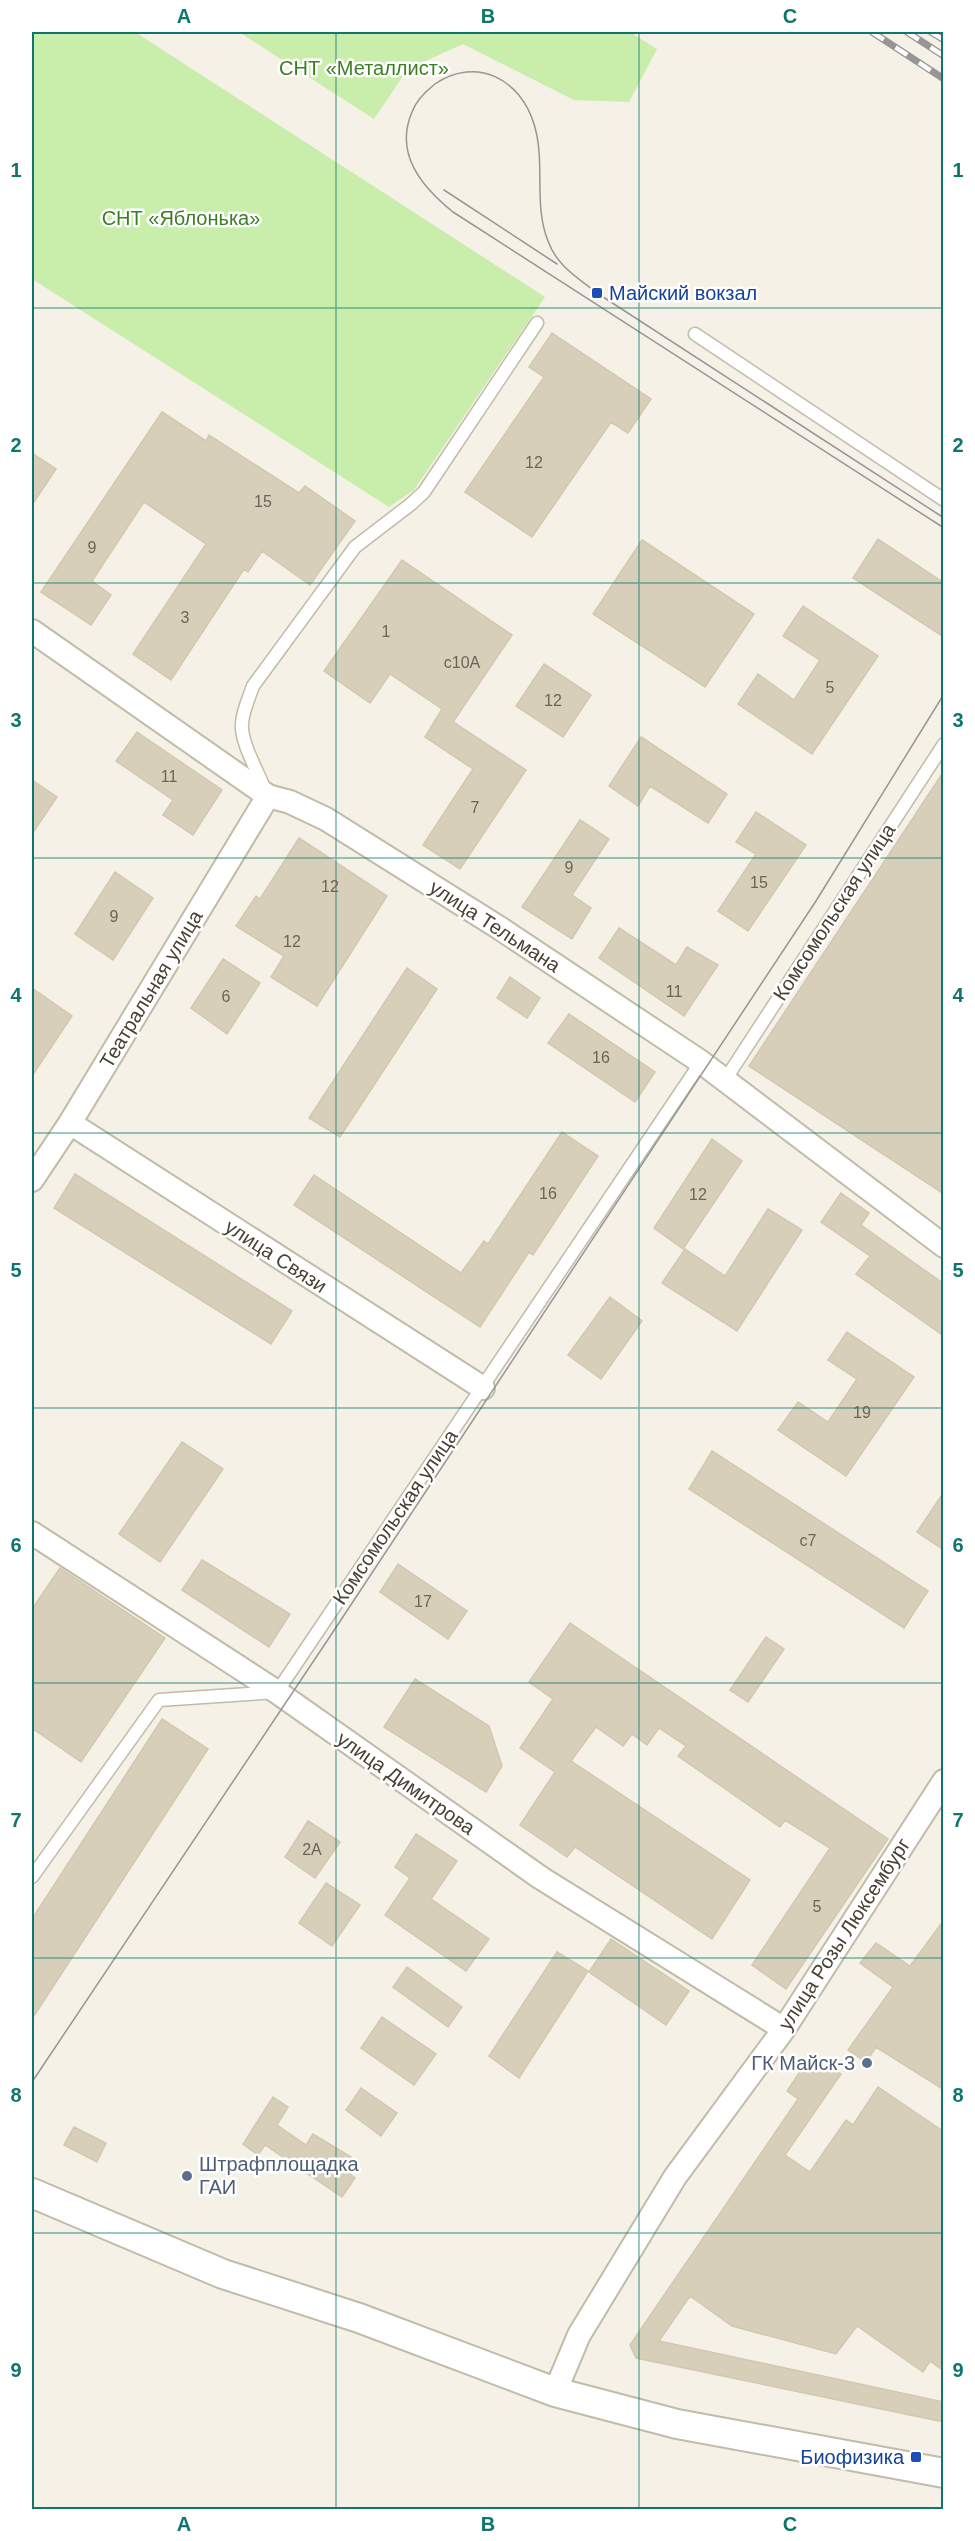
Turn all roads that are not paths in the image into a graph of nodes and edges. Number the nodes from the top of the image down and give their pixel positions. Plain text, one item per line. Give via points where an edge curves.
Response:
1 (537, 322) dead end
2 (695, 334) dead end
3 (944, 500) edge
4 (32, 631) edge
5 (944, 744) edge
6 (268, 796) junction
7 (700, 1062) junction
8 (725, 1080) junction
9 (70, 1123) junction
10 (32, 1180) edge
11 (944, 1246) edge
12 (483, 1388) junction
13 (32, 1533) edge
14 (277, 1692) junction
15 (944, 1781) edge
16 (32, 1877) edge
17 (783, 2029) junction
18 (32, 2193) edge
19 (555, 2391) junction
20 (944, 2473) edge

1 - 6 lane via 424,492 355,547 253,686 241,726
2 - 3 lane
4 - 6 street, улица Тельмана
5 - 8 lane, Комсомольская улица
6 - 7 street, улица Тельмана via 326,819 498,927
6 - 9 street, Театральная улица
7 - 8 street, улица Тельмана
7 - 12 lane, Комсомольская улица
8 - 11 street, улица Тельмана
9 - 10 street, Театральная улица
9 - 12 street, улица Связи
12 - 14 lane, Комсомольская улица
13 - 14 street, улица Димитрова
14 - 16 lane via 159,1700
14 - 17 street, улица Димитрова via 541,1878
15 - 17 street, улица Розы Люксембург
17 - 19 street, улица Розы Люксембург via 675,2177 579,2334
18 - 19 street via 223,2274 359,2318
19 - 20 street via 677,2424

